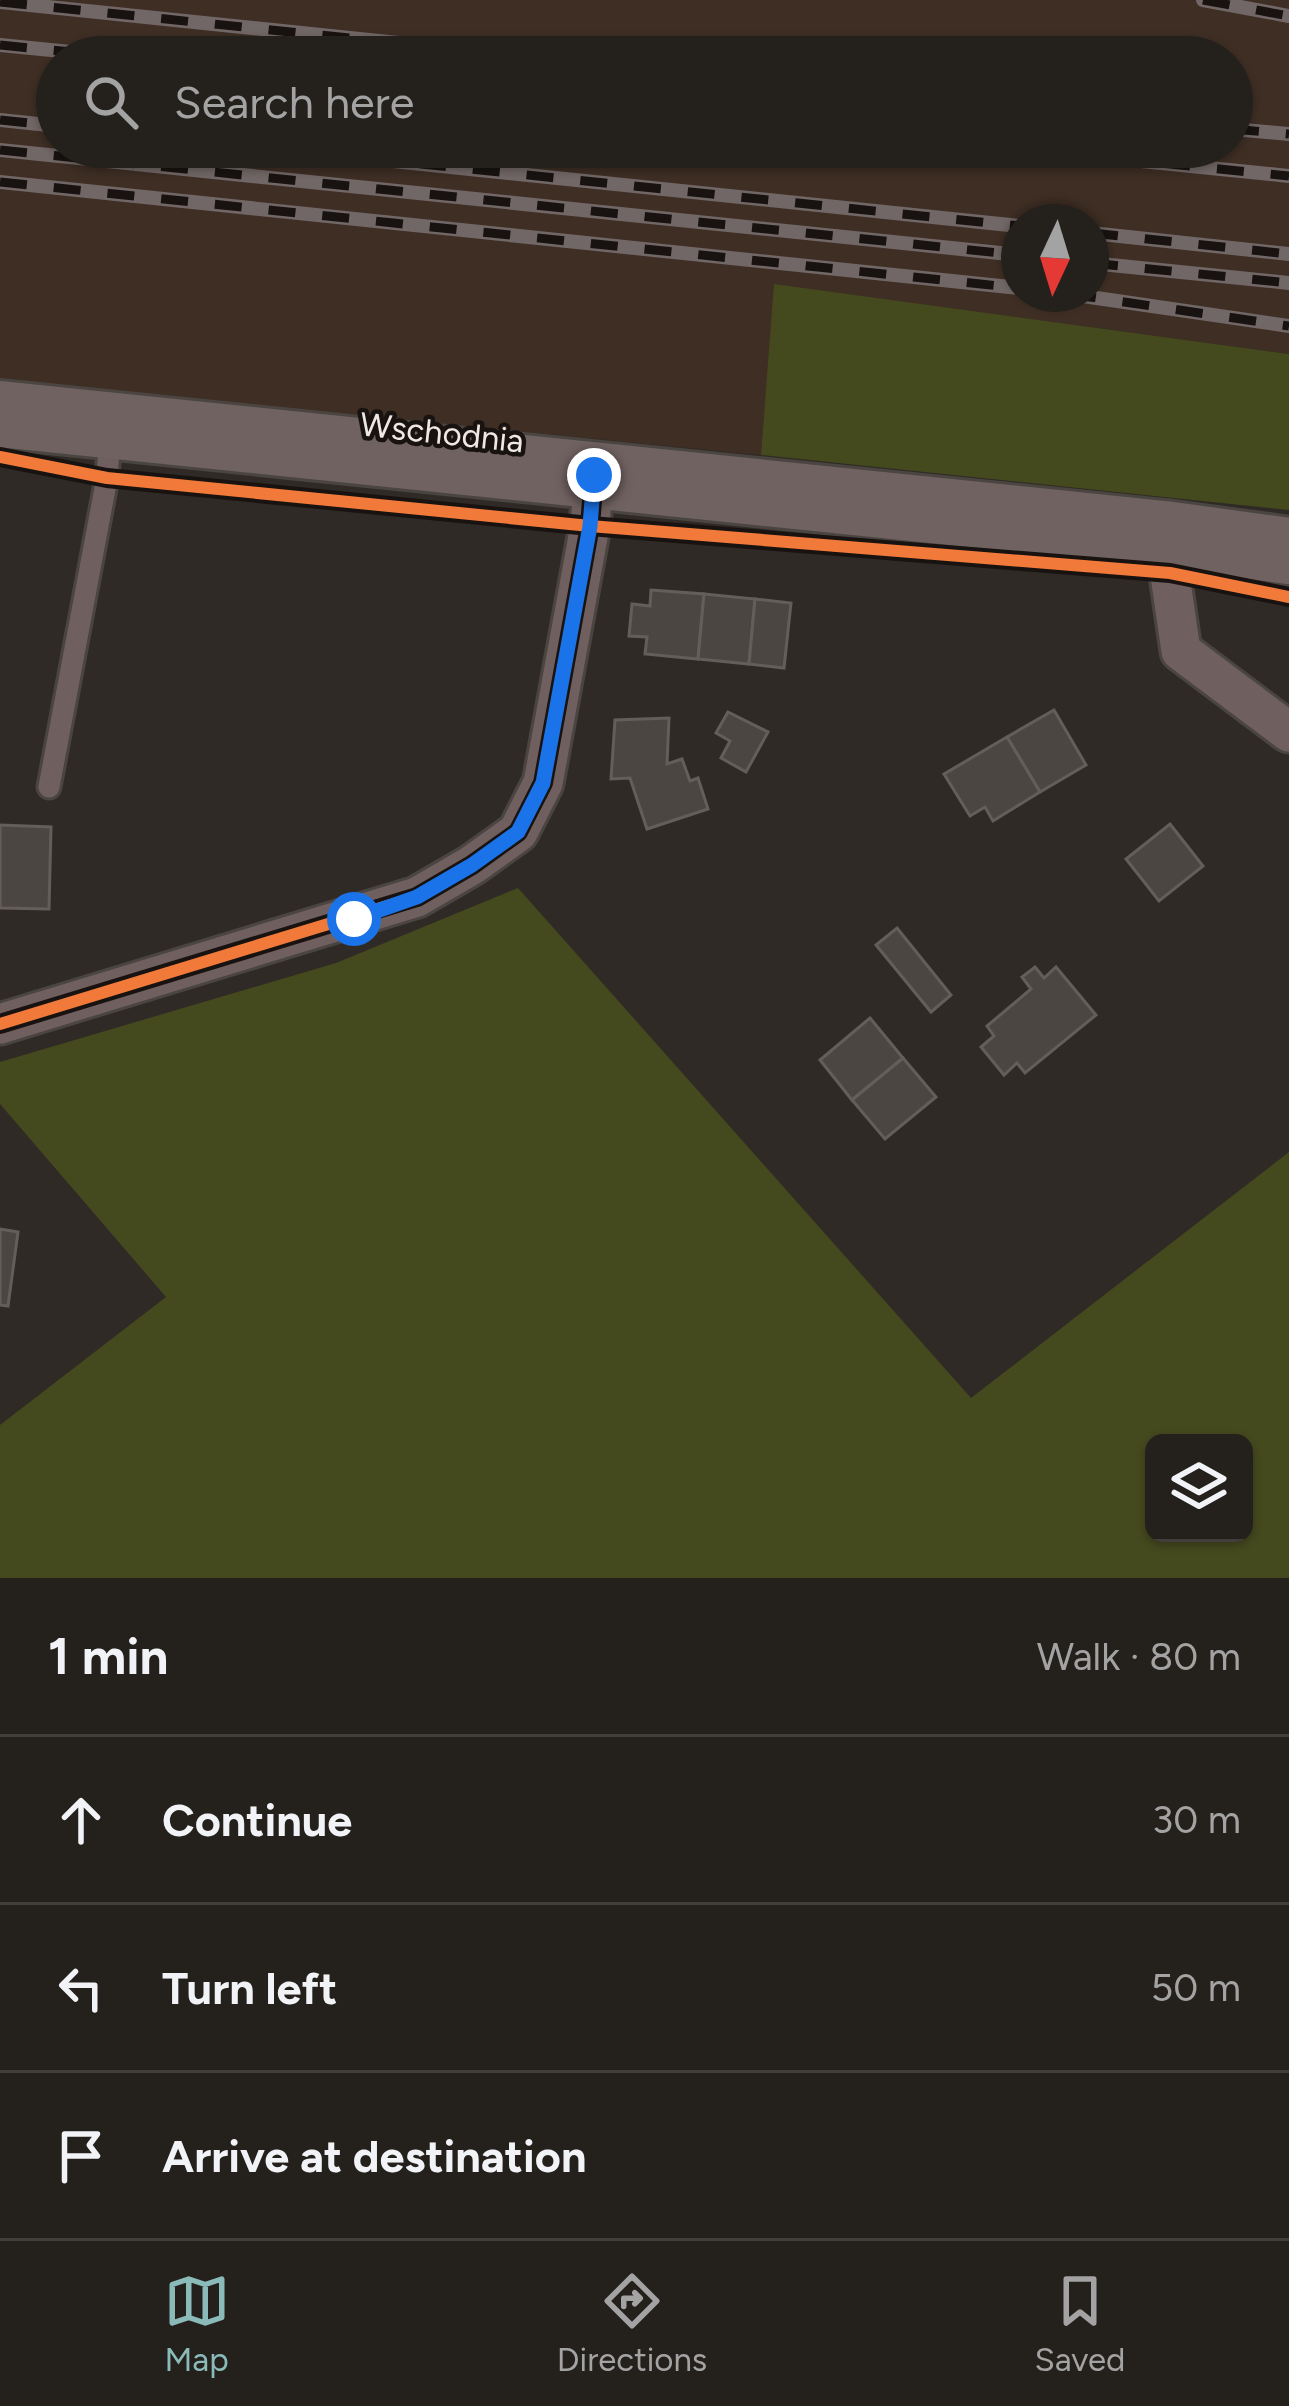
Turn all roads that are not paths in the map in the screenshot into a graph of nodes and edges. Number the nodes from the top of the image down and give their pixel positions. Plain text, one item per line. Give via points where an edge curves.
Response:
1 (0, 414) edge
2 (111, 426) junction
3 (594, 475) junction
4 (1164, 534) junction
5 (1289, 551) edge
6 (1289, 732) edge
7 (49, 787) dead end
8 (0, 1024) edge

1 - 2 highway, Wschodnia
2 - 3 highway, Wschodnia
2 - 7 lane
3 - 4 highway, Wschodnia
3 - 8 street via 543,783 518,832 417,897
4 - 5 highway, Wschodnia
4 - 6 street via 1181,651

